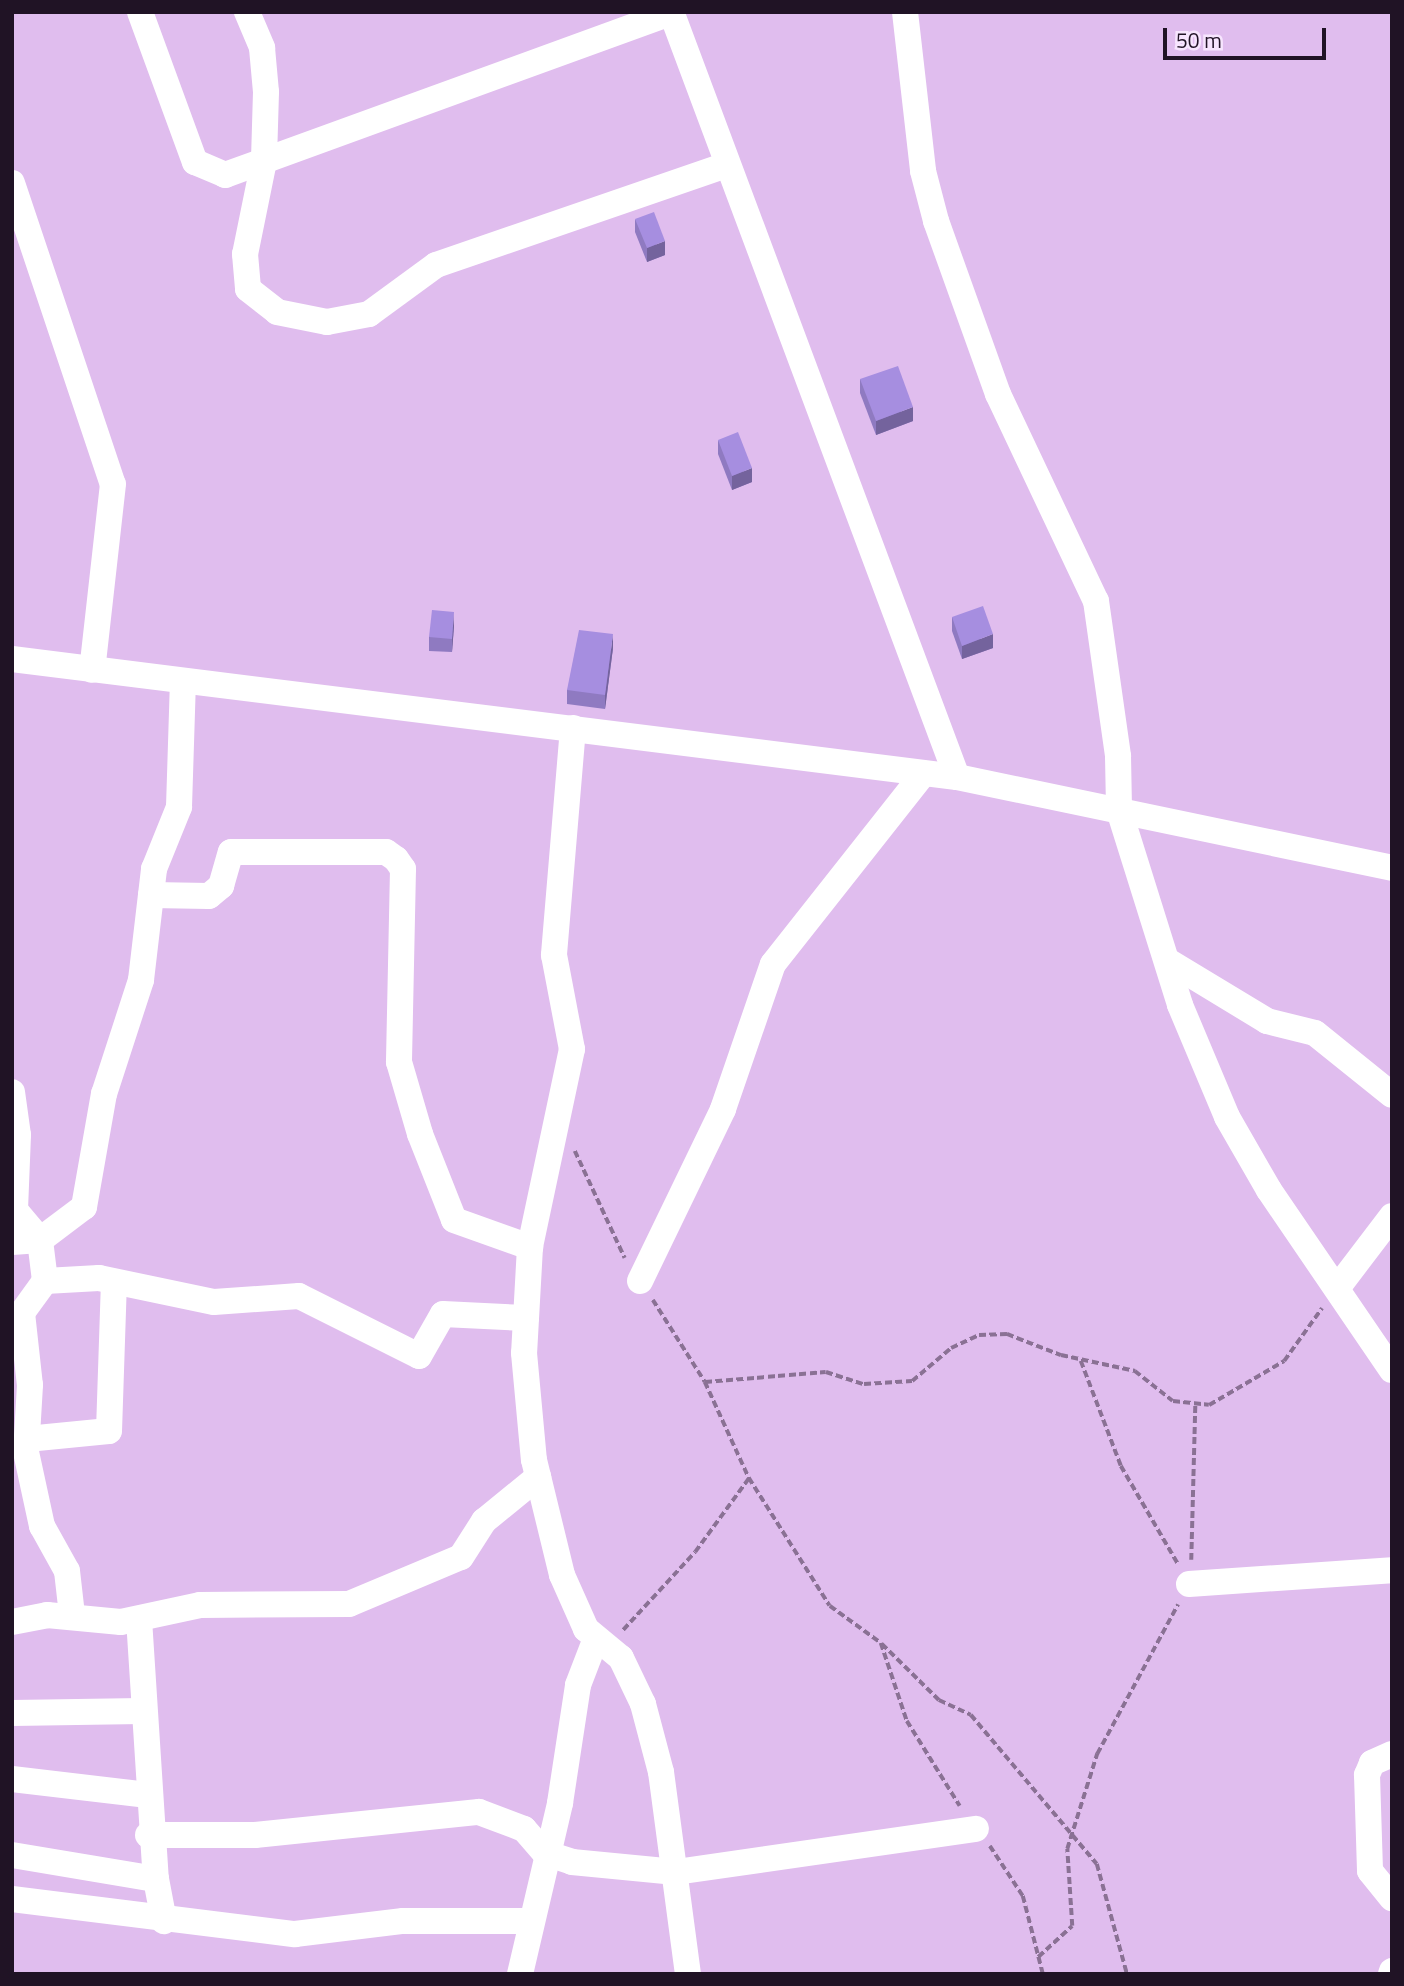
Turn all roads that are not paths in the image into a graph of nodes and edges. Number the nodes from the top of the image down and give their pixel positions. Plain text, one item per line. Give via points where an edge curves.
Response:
1 (140, 12) edge
2 (247, 12) edge
3 (905, 12) edge
4 (672, 13) edge
5 (264, 162) junction
6 (727, 165) junction
7 (12, 183) edge
8 (12, 659) edge
9 (92, 670) junction
10 (183, 681) junction
11 (573, 728) junction
12 (925, 773) junction
13 (957, 777) junction
14 (1119, 810) junction
15 (1392, 868) edge
16 (151, 895) junction
17 (1168, 961) junction
18 (12, 1092) edge
19 (1392, 1095) edge
20 (1392, 1216) edge
21 (40, 1240) junction
22 (12, 1242) edge
23 (530, 1247) junction
24 (640, 1280) road end
25 (45, 1281) junction
26 (114, 1282) junction
27 (1338, 1287) junction
28 (526, 1318) junction
29 (1392, 1370) edge
30 (27, 1439) junction
31 (538, 1477) junction
32 (1392, 1570) edge
33 (1189, 1584) road end
34 (72, 1615) junction
35 (139, 1619) junction
36 (12, 1622) edge
37 (603, 1641) junction
38 (142, 1711) junction
39 (12, 1713) edge
40 (1392, 1754) edge
41 (12, 1779) edge
42 (148, 1795) junction
43 (976, 1829) road end
44 (148, 1835) junction
45 (545, 1853) junction
46 (12, 1854) edge
47 (676, 1872) junction
48 (156, 1879) junction
49 (1392, 1898) edge
50 (12, 1899) edge
51 (164, 1921) junction
52 (529, 1921) junction
53 (520, 1974) edge
54 (688, 1974) edge

1 - 5 street via 195,162 225,175
2 - 5 street via 262,48
3 - 14 street via 923,171 936,221 998,394 1096,601 1118,756
4 - 5 street
4 - 6 street
5 - 6 street via 245,254 248,289 277,312 327,321 369,314 436,265
6 - 13 street
7 - 9 street via 113,484
8 - 9 street
9 - 10 street
10 - 11 street
10 - 16 street via 179,807 154,869
11 - 12 street
11 - 23 street via 554,955 572,1049
12 - 13 street
12 - 24 street via 773,964 723,1109
13 - 14 street
14 - 15 street
14 - 17 street
16 - 21 street via 134,1014 110,1067 84,1207
16 - 23 street via 209,896 221,886 231,852 386,852 396,859 402,869 399,1062 424,1146 454,1220
17 - 19 street via 1267,1021 1315,1033
17 - 27 street via 1227,1117 1285,1217
18 - 21 street via 18,1135 15,1210
20 - 27 street
21 - 22 street
21 - 25 street
23 - 28 street
25 - 26 street
25 - 30 street via 22,1312 30,1385
26 - 28 street via 214,1301 299,1296 419,1356 443,1314
26 - 30 street via 109,1432
27 - 29 street
28 - 31 street
30 - 34 street via 42,1525 67,1571
31 - 35 street via 484,1521 461,1557 365,1598 302,1608 200,1605
31 - 37 street via 562,1575
32 - 33 street
34 - 35 street
34 - 36 street
35 - 38 street
37 - 45 street via 578,1685 560,1803
37 - 47 street via 643,1704 661,1772
38 - 39 street
38 - 42 street
40 - 49 street via 1372,1763 1367,1775 1370,1871
41 - 42 street
42 - 44 street
43 - 47 street
44 - 45 street via 255,1835 479,1812 524,1829
44 - 48 street
45 - 47 street via 572,1862
45 - 52 street
46 - 48 street
47 - 54 street
48 - 51 street
50 - 51 street
51 - 52 street via 204,1919 295,1934 403,1921
52 - 53 street

